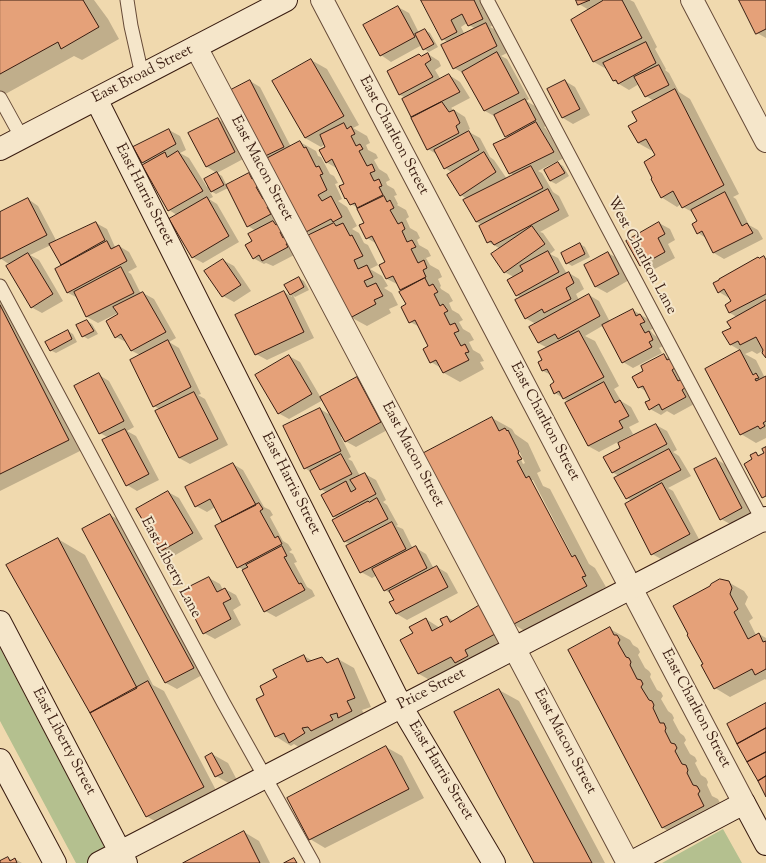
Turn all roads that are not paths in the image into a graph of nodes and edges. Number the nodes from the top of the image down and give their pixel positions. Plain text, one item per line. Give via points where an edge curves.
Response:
1 (126, 0) edge
2 (286, 0) edge
3 (322, 0) edge
4 (487, 0) edge
5 (692, 0) edge
6 (196, 47) junction
7 (142, 75) junction
8 (0, 98) edge
9 (96, 99) junction
10 (22, 138) junction
11 (766, 141) edge
12 (0, 149) edge
13 (0, 286) edge
14 (765, 521) edge
15 (631, 588) junction
16 (0, 622) edge
17 (514, 648) junction
18 (401, 706) junction
19 (0, 760) edge
20 (265, 777) junction
21 (744, 803) junction
22 (766, 844) edge
23 (123, 857) edge
24 (55, 863) edge
25 (99, 863) edge
26 (313, 863) edge
27 (494, 863) edge
28 (629, 863) edge

1 - 7 lane
2 - 6 street, East Broad Street
3 - 15 street, East Charlton Street
4 - 14 lane, West Charlton Lane
5 - 11 street
6 - 7 street, East Broad Street
6 - 17 street, East Macon Street
7 - 9 street, East Broad Street
8 - 10 lane
9 - 10 street, East Broad Street
9 - 18 street, East Harris Street
10 - 12 street, East Broad Street
13 - 20 lane, East Liberty Lane
14 - 15 street, Price Street
15 - 17 street, Price Street
15 - 21 street, East Charlton Street
16 - 23 street, East Liberty Street
17 - 18 street, Price Street
17 - 28 street, East Macon Street
18 - 20 street, Price Street
18 - 27 street, East Harris Street
19 - 24 street
20 - 23 street, Price Street
20 - 26 lane, East Liberty Lane
21 - 22 street, East Charlton Street
21 - 28 street
23 - 25 street, Price Street

